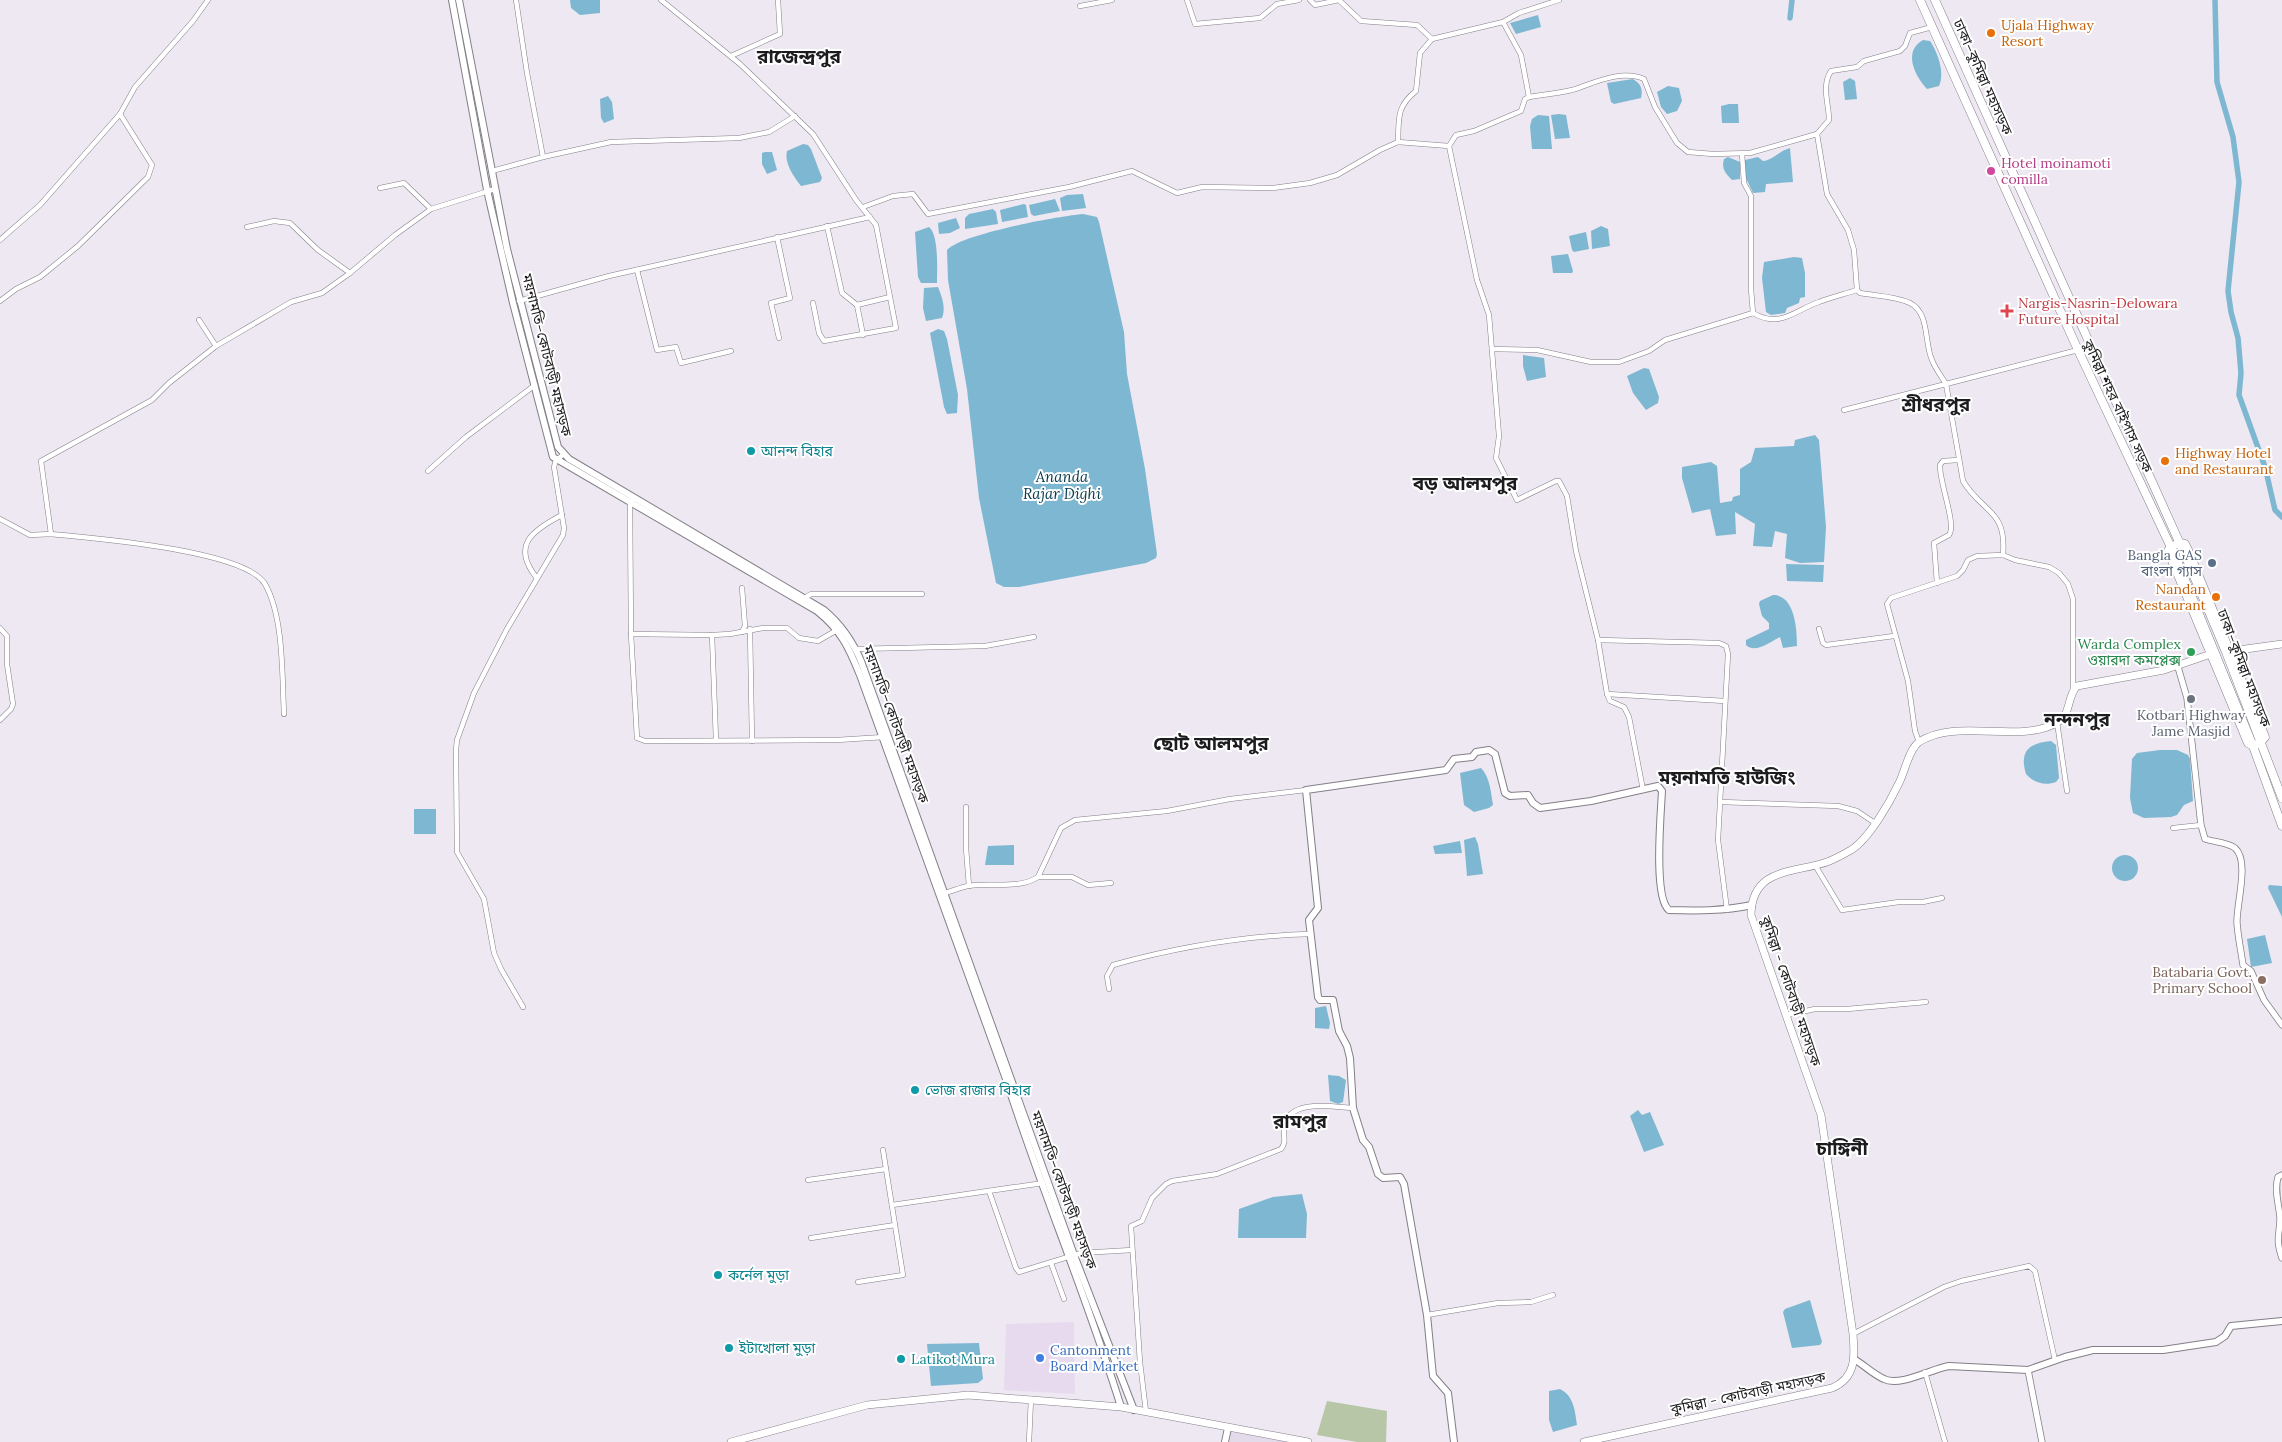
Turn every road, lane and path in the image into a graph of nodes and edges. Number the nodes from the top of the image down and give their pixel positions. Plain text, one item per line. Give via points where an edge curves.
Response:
1 (208, 0) edge
2 (452, 0) edge
3 (459, 0) edge
4 (516, 0) edge
5 (661, 0) edge
6 (778, 0) edge
7 (1112, 0) edge
8 (1187, 0) edge
9 (1299, 0) edge
10 (1310, 0) edge
11 (1339, 0) edge
12 (1559, 0) edge
13 (1920, 0) edge
14 (1934, 0) edge
15 (1080, 6) dead end
16 (1503, 22) junction
17 (1932, 26) junction
18 (463, 38) junction
19 (1432, 39) junction
20 (731, 56) junction
21 (1529, 97) junction
22 (120, 114) junction
23 (795, 116) junction
24 (1817, 134) junction
25 (1398, 142) junction
26 (1449, 146) junction
27 (1742, 154) junction
28 (543, 157) junction
29 (492, 171) junction
30 (380, 188) dead end
31 (495, 189) junction
32 (487, 190) junction
33 (863, 208) junction
34 (431, 209) junction
35 (870, 216) junction
36 (827, 226) junction
37 (247, 227) dead end
38 (777, 237) junction
39 (0, 240) edge
40 (637, 270) junction
41 (350, 273) junction
42 (1857, 290) junction
43 (890, 297) junction
44 (520, 301) junction
45 (0, 302) edge
46 (813, 303) dead end
47 (856, 305) junction
48 (1753, 313) junction
49 (199, 320) dead end
50 (862, 336) junction
51 (779, 338) dead end
52 (216, 346) junction
53 (1492, 349) junction
54 (2078, 350) junction
55 (731, 351) dead end
56 (1946, 384) junction
57 (535, 385) junction
58 (1844, 410) dead end
59 (563, 455) junction
60 (556, 460) junction
61 (1958, 460) junction
62 (428, 471) dead end
63 (632, 500) junction
64 (562, 515) junction
65 (0, 519) edge
66 (51, 534) junction
67 (2179, 543) junction
68 (2171, 547) junction
69 (2003, 555) junction
70 (536, 577) junction
71 (1937, 582) junction
72 (742, 588) dead end
73 (922, 594) dead end
74 (802, 600) junction
75 (0, 628) edge
76 (750, 629) junction
77 (1819, 629) dead end
78 (837, 630) junction
79 (742, 632) junction
80 (631, 634) junction
81 (712, 635) junction
82 (1894, 636) junction
83 (1034, 637) dead end
84 (1598, 640) junction
85 (2282, 644) edge
86 (856, 649) junction
87 (2231, 651) junction
88 (2211, 654) junction
89 (2178, 667) junction
90 (2073, 690) junction
91 (1607, 694) junction
92 (1725, 702) junction
93 (284, 714) dead end
94 (0, 720) edge
95 (2058, 722) junction
96 (885, 737) junction
97 (716, 740) junction
98 (752, 741) junction
99 (1919, 742) junction
100 (2257, 744) junction
101 (1306, 790) junction
102 (1643, 790) junction
103 (2067, 791) dead end
104 (2282, 798) edge
105 (1721, 802) junction
106 (966, 807) dead end
107 (1875, 824) junction
108 (2201, 825) junction
109 (2282, 826) edge
110 (2173, 828) dead end
111 (1815, 865) junction
112 (1038, 877) junction
113 (1110, 883) dead end
114 (969, 886) junction
115 (945, 893) junction
116 (1942, 898) dead end
117 (1752, 905) junction
118 (1727, 910) junction
119 (1310, 934) junction
120 (1109, 989) dead end
121 (1926, 1002) dead end
122 (523, 1007) dead end
123 (1787, 1015) junction
124 (2282, 1025) edge
125 (1353, 1108) junction
126 (883, 1150) dead end
127 (886, 1169) junction
128 (2282, 1175) edge
129 (808, 1180) dead end
130 (1043, 1183) junction
131 (989, 1191) junction
132 (892, 1205) junction
133 (895, 1225) junction
134 (811, 1238) dead end
135 (1132, 1250) junction
136 (1071, 1256) junction
137 (2282, 1258) edge
138 (1051, 1263) junction
139 (858, 1282) dead end
140 (1554, 1295) dead end
141 (1064, 1299) dead end
142 (1427, 1315) junction
143 (2282, 1321) edge
144 (1853, 1334) junction
145 (1854, 1360) junction
146 (2055, 1360) junction
147 (2028, 1370) junction
148 (1925, 1372) junction
149 (1031, 1399) junction
150 (1121, 1408) junction
151 (1134, 1410) junction
152 (1146, 1413) junction
153 (1228, 1428) junction
154 (1270, 1439) edge
155 (732, 1442) edge
156 (1029, 1442) edge
157 (1225, 1442) edge
158 (1308, 1442) edge
159 (1454, 1442) edge
160 (1584, 1442) edge
161 (1945, 1442) edge
162 (2042, 1442) edge

1 - 22 street via 135,87
2 - 18 main road, ময়নামতি–কোটবাড়ী মহাসড়ক
3 - 18 main road, ময়নামতি–কোটবাড়ী মহাসড়ক
4 - 28 street
5 - 20 street
6 - 20 street via 780,34
7 - 15 street
8 - 9 street via 1195,24 1260,18 1277,4
10 - 11 street via 1315,5
11 - 19 street via 1361,21 1417,25
12 - 16 street via 1519,13
13 - 17 highway, কুমিল্লা শহর বাইপাস সড়ক
14 - 67 highway, ঢাকা–কুমিল্লা মহাসড়ক
16 - 19 street
16 - 21 street via 1521,55
17 - 24 street via 1910,33 1900,51 1864,61 1857,67 1831,71 1826,90 1829,120
17 - 54 highway, কুমিল্লা শহর বাইপাস সড়ক
18 - 29 main road, ময়নামতি–কোটবাড়ী মহাসড়ক
18 - 32 main road, ময়নামতি–কোটবাড়ী মহাসড়ক
19 - 25 street via 1420,53 1416,91 1403,102 1399,111
20 - 23 street
21 - 26 street via 1521,111 1456,135
21 - 27 street via 1571,90 1605,78 1638,76 1644,79 1655,107 1677,143 1688,152
22 - 39 street via 40,205
22 - 45 street via 152,165 148,177 78,246 40,277
23 - 28 street via 769,132 739,138 611,142
23 - 33 street via 813,134
24 - 27 street
24 - 42 street via 1828,194 1848,230 1854,250
25 - 26 street
25 - 33 street via 1337,175 1273,188 1202,187 1177,193 1132,171 1069,187 928,214 913,194 893,196
26 - 53 street via 1477,280 1490,316
27 - 48 street via 1744,183 1751,196
28 - 29 street
29 - 31 main road, ময়নামতি–কোটবাড়ী মহাসড়ক
30 - 34 street via 404,183
31 - 32 street
31 - 44 main road, ময়নামতি–কোটবাড়ী মহাসড়ক
32 - 34 street
32 - 57 main road, ময়নামতি–কোটবাড়ী মহাসড়ক
33 - 35 street
34 - 41 street
35 - 36 street
35 - 43 street via 878,233
36 - 38 street
36 - 47 street via 842,293
37 - 41 street via 290,223 318,250
38 - 40 street
38 - 51 street via 790,298 772,303
40 - 44 street
40 - 55 street via 657,350 676,347 681,363
41 - 52 street via 322,293 291,302
42 - 48 street via 1817,302 1788,317 1762,318
42 - 56 street via 1912,304 1926,327 1926,343
43 - 47 street
43 - 50 street via 896,328
44 - 59 main road, ময়নামতি–কোটবাড়ী মহাসড়ক via 555,439
46 - 50 street via 824,342
47 - 50 street
48 - 53 street via 1665,340 1649,351 1619,362 1591,362 1537,350
49 - 52 street
52 - 66 street via 152,400 41,461
53 - 84 street via 1498,464 1517,500 1556,480 1567,496 1576,551
54 - 56 street
54 - 68 highway, কুমিল্লা শহর বাইপাস সড়ক
56 - 58 street
56 - 61 street
57 - 60 main road, ময়নামতি–কোটবাড়ী মহাসড়ক via 549,450
57 - 62 street via 466,437
59 - 60 street
59 - 63 main road, ময়নামতি–কোটবাড়ী মহাসড়ক
60 - 63 main road, ময়নামতি–কোটবাড়ী মহাসড়ক
60 - 64 street via 554,467
61 - 69 street via 1969,491 1999,520
61 - 71 street via 1943,461 1940,465 1952,526 1949,535 1934,543
63 - 74 main road, ময়নামতি–কোটবাড়ী মহাসড়ক
63 - 80 street
64 - 70 street via 563,535
64 - 70 street via 541,526 529,540 525,561
65 - 66 street via 30,535
66 - 93 street via 182,549 235,565 264,582 274,602 278,625
67 - 68 highway
67 - 87 highway via 2185,544 2188,550
67 - 100 highway, ঢাকা–কুমিল্লা মহাসড়ক via 2226,652
68 - 88 highway via 2168,552
68 - 100 highway, কুমিল্লা শহর বাইপাস সড়ক
69 - 71 street via 1977,556 1968,560 1957,576
69 - 90 street via 2049,567 2068,584 2072,598
70 - 122 street via 474,693 456,750 457,852 484,899 494,953
71 - 82 street via 1891,598 1887,604
72 - 79 street via 745,626
73 - 74 street via 811,594
74 - 78 main road, ময়নামতি–কোটবাড়ী মহাসড়ক
74 - 86 main road, ময়নামতি–কোটবাড়ী মহাসড়ক via 824,610 841,625
75 - 94 street via 7,636 13,704
76 - 78 street via 790,628 799,638 818,641
76 - 79 street
76 - 98 street
77 - 82 street via 1826,645
78 - 96 main road, ময়নামতি–কোটবাড়ী মহাসড়ক via 851,654
79 - 81 street
80 - 81 street
80 - 97 street via 637,738 645,741
81 - 97 street
82 - 99 street via 1908,681
83 - 86 street via 985,646
84 - 91 street
84 - 92 street via 1719,643 1726,646
85 - 87 main road
86 - 96 main road, ময়নামতি–কোটবাড়ী মহাসড়ক
87 - 100 highway via 2265,737
88 - 89 main road
88 - 100 highway via 2248,743
89 - 90 main road via 2084,684
89 - 108 street via 2187,698
90 - 95 main road via 2065,714
91 - 92 street
91 - 102 street via 1610,701 1624,707 1629,718
92 - 105 street
95 - 99 main road via 2014,732 1946,733
95 - 103 street
96 - 98 street
96 - 115 main road, ময়নামতি–কোটবাড়ী মহাসড়ক
96 - 130 main road, ময়নামতি–কোটবাড়ী মহাসড়ক
97 - 98 street
99 - 107 main road, কুমিল্লা - কোটবাড়ী মহাসড়ক
100 - 104 highway, ঢাকা–কুমিল্লা মহাসড়ক
100 - 109 highway, কুমিল্লা শহর বাইপাস সড়ক
101 - 102 main road via 1446,770 1454,759 1472,757 1476,752 1489,750 1495,754 1505,793 1510,796 1528,795 1540,808
101 - 112 street via 1167,811 1075,820 1061,828
101 - 119 main road via 1318,908 1310,917
102 - 118 main road via 1658,786 1662,791 1660,889 1666,908
105 - 107 street via 1838,806 1857,812
105 - 118 street via 1718,849
106 - 114 street
107 - 111 main road, কুমিল্লা - কোটবাড়ী মহাসড়ক via 1852,849
108 - 110 street
108 - 124 street via 2205,839 2235,848 2239,854 2241,885 2237,921 2244,965 2251,970 2264,1000
111 - 116 street via 1842,910
111 - 117 main road, কুমিল্লা - কোটবাড়ী মহাসড়ক via 1770,878
112 - 113 street via 1072,877 1088,885
112 - 114 street via 999,886
114 - 115 street
115 - 136 main road, ময়নামতি–কোটবাড়ী মহাসড়ক
117 - 118 main road
117 - 123 main road, কুমিল্লা - কোটবাড়ী মহাসড়ক via 1752,915
119 - 120 street via 1234,939 1156,952 1113,965 1107,976
119 - 125 main road via 1318,997 1320,1000 1333,1000 1339,1031 1347,1046
121 - 123 street via 1815,1009
123 - 144 main road, কুমিল্লা - কোটবাড়ী মহাসড়ক via 1821,1115
125 - 135 street via 1301,1108 1286,1122 1281,1149 1217,1174 1166,1184 1152,1198 1142,1221 1132,1226
125 - 142 main road via 1378,1174 1383,1178 1400,1177 1403,1180
126 - 127 street
127 - 129 street
127 - 132 street
128 - 137 street via 2278,1177 2276,1188 2280,1216 2278,1243
130 - 131 street
130 - 136 main road, ময়নামতি–কোটবাড়ী মহাসড়ক
131 - 132 street
131 - 138 street via 1017,1270 1022,1272
132 - 133 street
133 - 134 street
133 - 139 street via 903,1275
135 - 136 street
135 - 152 street
136 - 138 street
136 - 150 main road, ময়নামতি–কোটবাড়ী মহাসড়ক
136 - 151 main road, ময়নামতি–কোটবাড়ী মহাসড়ক
138 - 141 street
140 - 142 street via 1531,1302 1498,1303
142 - 159 main road via 1433,1376 1448,1393
143 - 146 main road via 2231,1326 2222,1339 2204,1344 2164,1350 2093,1350
144 - 145 main road, কুমিল্লা - কোটবাড়ী মহাসড়ক
144 - 146 street via 1944,1287 2029,1266 2035,1271
145 - 148 main road via 1888,1381
145 - 160 main road, কুমিল্লা - কোটবাড়ী মহাসড়ক via 1853,1369 1845,1380 1832,1388
146 - 147 main road
147 - 148 main road via 1949,1366
147 - 162 street
148 - 161 street
149 - 150 main road
149 - 155 main road via 968,1395 884,1402
149 - 156 street
150 - 151 main road
151 - 152 main road
152 - 153 main road
153 - 154 main road
153 - 157 main road
154 - 158 main road

